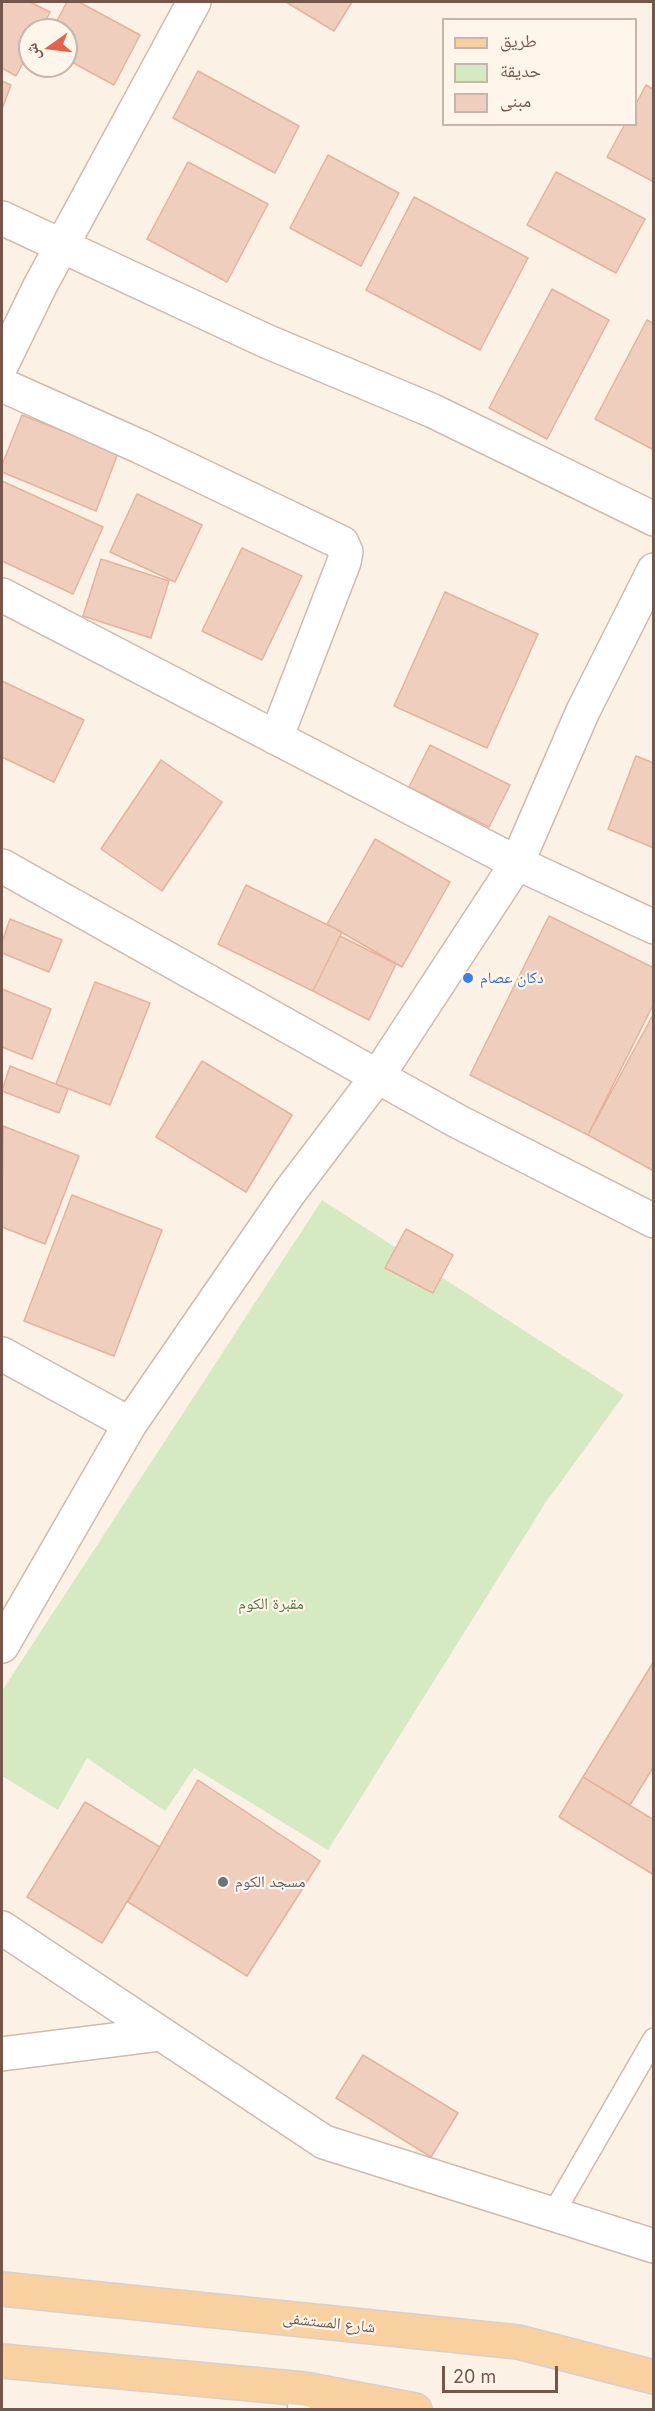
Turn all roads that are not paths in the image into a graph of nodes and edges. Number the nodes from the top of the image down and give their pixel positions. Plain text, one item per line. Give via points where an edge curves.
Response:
1 (194, 2) edge
2 (2, 218) edge
3 (62, 245) junction
4 (2, 364) edge
5 (2, 385) edge
6 (654, 519) edge
7 (654, 570) edge
8 (2, 595) edge
9 (276, 738) junction
10 (517, 862) junction
11 (2, 866) edge
12 (654, 927) edge
13 (377, 1077) junction
14 (654, 1221) edge
15 (2, 1354) edge
16 (130, 1424) junction
17 (2, 1646) edge
18 (2, 1928) edge
19 (161, 2034) junction
20 (654, 2039) edge
21 (2, 2054) edge
22 (553, 2214) junction
23 (654, 2246) edge
24 (2, 2289) edge
25 (2, 2361) edge
26 (654, 2377) edge
27 (301, 2399) edge
28 (415, 2409) edge

1 - 3 street
2 - 3 street
3 - 4 street
3 - 6 street via 266,341 433,411
5 - 9 street via 342,543 346,552 344,562
7 - 10 street via 584,711
8 - 9 street
9 - 10 street
10 - 12 street
10 - 13 street
11 - 13 street
13 - 14 street
13 - 16 street via 289,1193
15 - 16 street
16 - 17 street
18 - 19 street
19 - 21 street
19 - 22 street via 324,2142
20 - 22 lane
22 - 23 street
24 - 26 main road, شارع المستشفى via 518,2342
25 - 27 main road
27 - 28 main road

